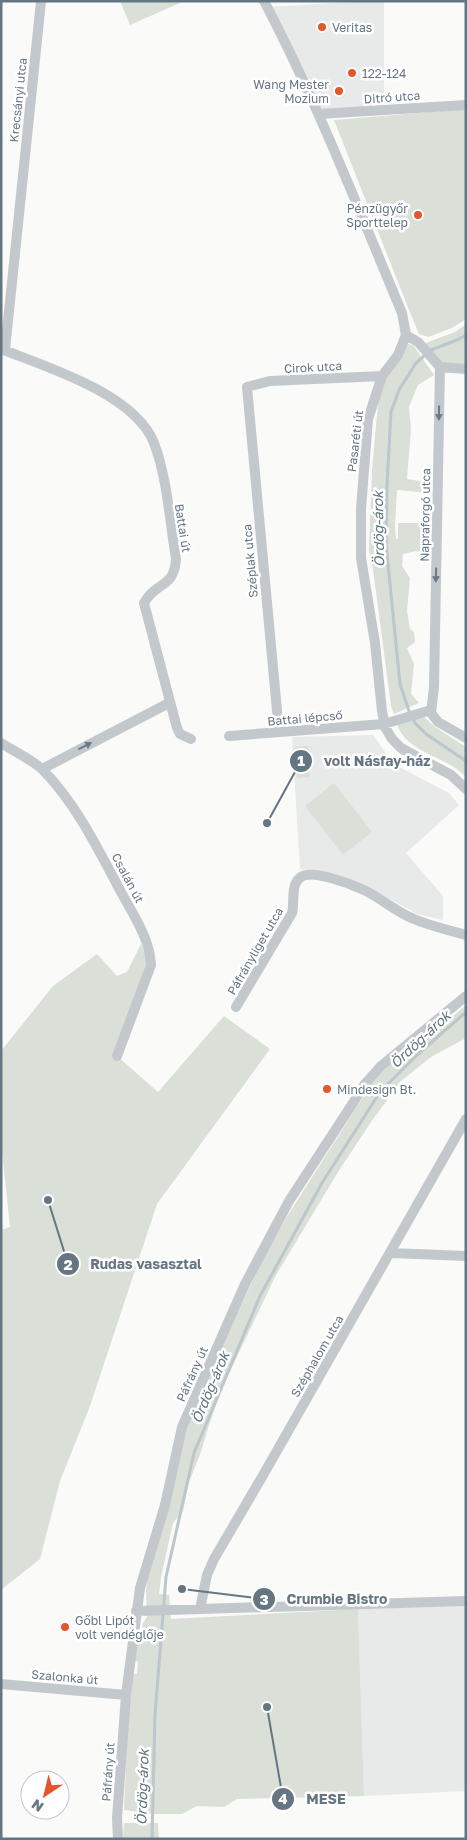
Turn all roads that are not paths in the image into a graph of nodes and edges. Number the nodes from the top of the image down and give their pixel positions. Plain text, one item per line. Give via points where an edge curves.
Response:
1 (41, 1) edge
2 (264, 1) edge
3 (466, 105) edge
4 (319, 114) junction
5 (406, 335) junction
6 (3, 350) edge
7 (439, 366) junction
8 (466, 369) edge
9 (382, 376) junction
10 (247, 387) joint
11 (169, 703) junction
12 (426, 711) junction
13 (384, 724) junction
14 (279, 732) junction
15 (229, 736) dead end
16 (466, 738) edge
17 (191, 739) dead end
18 (1, 743) edge
19 (42, 769) junction
20 (466, 789) edge
21 (466, 936) edge
22 (466, 996) edge
23 (236, 1008) dead end
24 (117, 1056) dead end
25 (466, 1119) edge
26 (390, 1253) junction
27 (466, 1256) edge
28 (466, 1601) edge
29 (200, 1609) junction
30 (136, 1611) junction
31 (1, 1684) edge
32 (126, 1695) junction
33 (118, 1839) edge

1 - 6 street, Krecsányi utca
2 - 4 street
3 - 4 street, Ditró utca
4 - 5 street via 402,313
5 - 7 street via 418,342
5 - 9 street, Pasaréti út via 398,355
6 - 11 street, Battai út via 80,381 116,400 133,414 153,442 162,474 176,559 172,578 149,595 144,603
7 - 8 street
7 -> 12 street, Napraforgó utca via 434,687
9 - 10 street, Cirok utca via 270,381
9 - 13 street, Pasaréti út via 368,419 361,558
10 - 14 street, Széplak utca
11 - 17 street via 180,734
19 -> 11 street
12 - 13 street, Battai lépcső
12 - 16 street
13 - 14 street, Battai lépcső
13 - 20 street, Pasaréti út via 401,748 451,775
14 - 15 street, Battai lépcső
18 - 19 street, Csalán út
19 - 24 street, Csalán út via 88,830 150,953 151,965
21 - 23 street, Páfrányliget utca via 414,920 363,890 325,876 304,875 295,885 292,913
22 - 30 street, Páfrány út via 402,1047 372,1076 289,1201 245,1284 182,1427
25 - 26 street, Széphalom utca
26 - 27 street
26 - 29 street, Széphalom utca via 209,1567
28 - 29 street
29 - 30 street
30 - 32 street, Páfrány út
31 - 32 street, Szalonka út
32 - 33 street, Páfrány út

